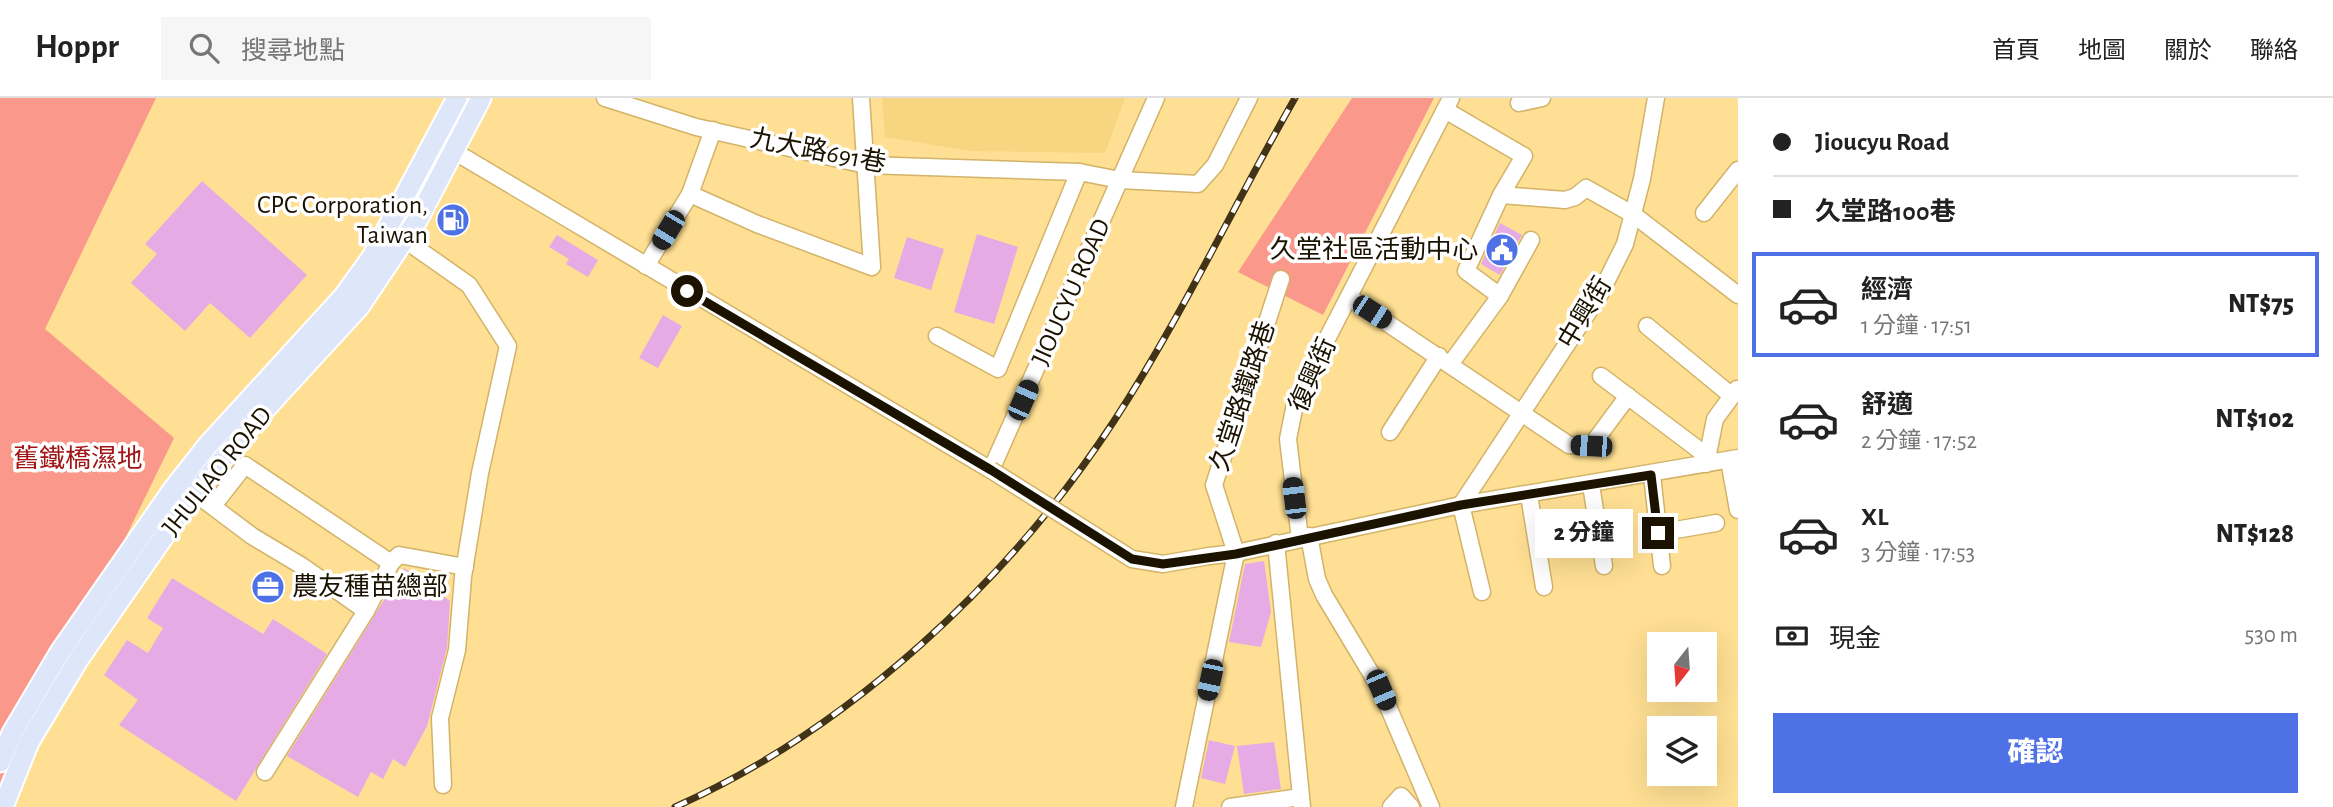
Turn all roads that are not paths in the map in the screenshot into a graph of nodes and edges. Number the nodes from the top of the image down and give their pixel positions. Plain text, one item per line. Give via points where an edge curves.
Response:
1 (457, 98) edge
2 (481, 98) edge
3 (605, 98) edge
4 (861, 98) edge
5 (1156, 98) edge
6 (1249, 98) edge
7 (1542, 98) edge
8 (1656, 98) edge
9 (1519, 103) dead end
10 (1448, 104) edge
11 (713, 130) junction
12 (435, 140) junction
13 (454, 150) junction
14 (866, 165) junction
15 (1738, 170) edge
16 (1079, 172) junction
17 (1120, 180) junction
18 (1732, 192) edge
19 (690, 194) junction
20 (1501, 195) junction
21 (1704, 213) dead end
22 (1634, 215) junction
23 (405, 240) junction
24 (1531, 240) dead end
25 (646, 266) junction
26 (1281, 279) dead end
27 (1738, 295) edge
28 (1500, 296) junction
29 (1350, 298) junction
30 (337, 317) junction
31 (1647, 326) dead end
32 (937, 336) dead end
33 (1445, 359) junction
34 (1601, 376) dead end
35 (1735, 392) edge
36 (1628, 397) junction
37 (1522, 414) junction
38 (1390, 432) dead end
39 (1734, 459) edge
40 (1706, 461) junction
41 (991, 470) junction
42 (1651, 475) junction
43 (1591, 485) junction
44 (187, 487) junction
45 (1529, 495) junction
46 (1461, 505) junction
47 (213, 506) junction
48 (1738, 510) edge
49 (1716, 523) dead end
50 (1658, 533) junction
51 (1304, 538) junction
52 (1276, 543) junction
53 (1236, 554) junction
54 (391, 563) junction
55 (1604, 566) dead end
56 (1662, 566) dead end
57 (465, 567) junction
58 (1544, 587) dead end
59 (1482, 592) dead end
60 (366, 611) junction
61 (0, 762) edge
62 (265, 772) dead end
63 (443, 785) dead end
64 (1301, 802) edge
65 (1430, 806) edge
66 (3, 807) edge
67 (1184, 807) edge
68 (1230, 807) edge
69 (1391, 807) edge
70 (1411, 807) edge

1 - 12 main road, JHULIAO ROAD
2 - 13 main road, JHULIAO ROAD
3 - 11 street, 九大路691巷
4 - 14 street
5 - 17 street, JIOUCYU ROAD
6 - 17 street, 九大路691巷 via 1215,164 1198,184
7 - 9 street
8 - 22 street, 中興街
10 - 20 street, 復興街 via 1524,156
10 - 29 street, 復興街
11 - 14 street, 九大路691巷
11 - 19 street
12 - 13 street
12 - 30 main road, JHULIAO ROAD
13 - 23 main road, JHULIAO ROAD
13 - 25 street
14 - 16 street, 九大路691巷
14 - 19 street via 872,267
15 - 18 street
16 - 17 street, 九大路691巷
16 - 32 street via 998,369
17 - 41 street, JIOUCYU ROAD
18 - 21 street
19 - 25 street
20 - 22 street via 1565,200 1586,188
20 - 28 street via 1466,271
22 - 27 street
22 - 37 street, 中興街 via 1600,294
23 - 30 main road, JHULIAO ROAD via 359,307
23 - 57 street via 469,285 508,346
24 - 28 street
25 - 41 street
26 - 53 street, 久堂路鐵路巷 via 1214,485
28 - 33 street
29 - 33 street
29 - 51 street, 復興街 via 1296,399 1288,439
30 - 44 main road, JHULIAO ROAD via 257,418
31 - 35 street
33 - 37 street
33 - 38 street
34 - 36 street
35 - 40 street via 1716,419
36 - 37 street via 1591,446 1569,445
36 - 40 street
37 - 46 street, 中興街
39 - 40 street
39 - 48 street
40 - 42 street
41 - 53 street, bridge via 1132,559 1163,564
42 - 43 street
42 - 50 street
43 - 45 street
43 - 55 street
44 - 47 street
44 - 61 main road, JHULIAO ROAD via 60,652
44 - 66 main road, JHULIAO ROAD via 51,701
45 - 46 street
45 - 58 street
46 - 51 street
46 - 59 street
47 - 54 street via 245,465
47 - 60 street
49 - 50 street
50 - 56 street
51 - 52 street
51 - 65 street, 復興街 via 1324,595 1381,690
52 - 53 street
52 - 64 street
53 - 67 street
54 - 57 street via 399,555
54 - 60 street
57 - 63 street via 457,650 440,718
60 - 62 street
64 - 68 street
69 - 70 street via 1401,796

